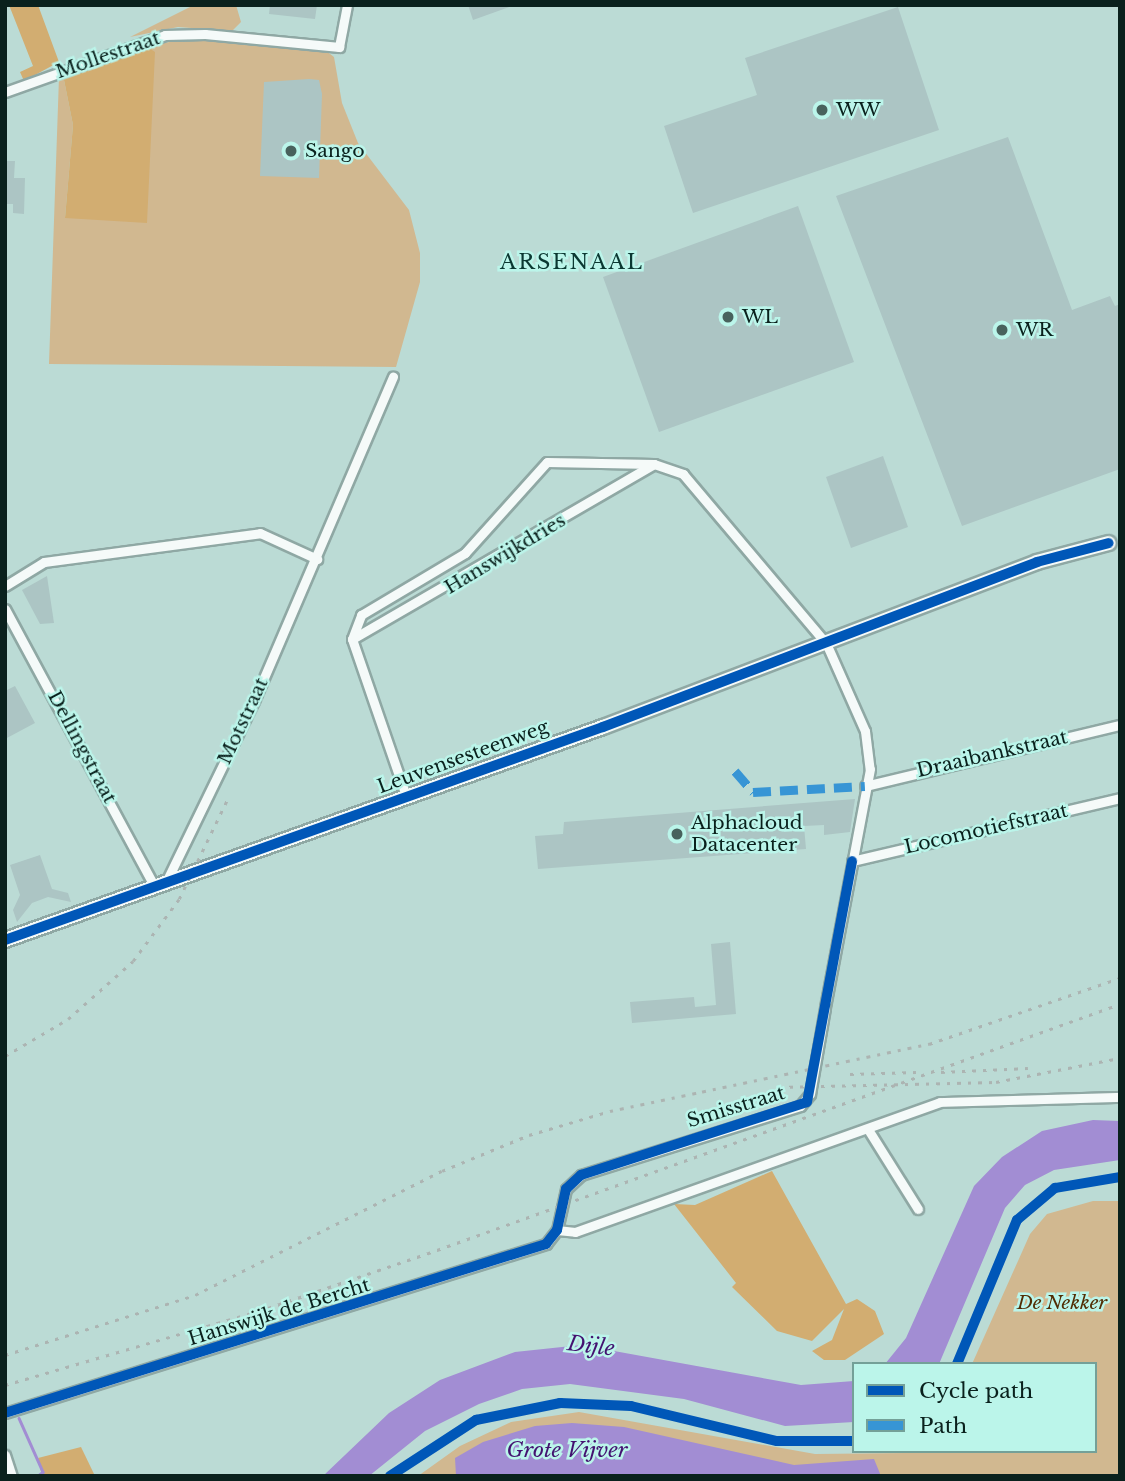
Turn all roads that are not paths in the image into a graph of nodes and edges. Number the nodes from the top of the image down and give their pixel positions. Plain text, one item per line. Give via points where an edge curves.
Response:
1 (347, 5) edge
2 (5, 92) edge
3 (393, 376) dead end
4 (654, 464) junction
5 (1114, 541) edge
6 (317, 559) junction
7 (5, 586) edge
8 (5, 609) edge
9 (352, 639) junction
10 (826, 643) junction
11 (1120, 725) edge
12 (865, 786) junction
13 (406, 796) junction
14 (1120, 798) edge
15 (852, 861) junction
16 (161, 885) junction
17 (5, 940) edge
18 (1120, 1097) edge
19 (869, 1131) junction
20 (918, 1209) dead end
21 (557, 1230) junction
22 (5, 1413) edge
23 (5, 1455) edge
24 (12, 1476) edge

1 - 2 street, Mollestraat via 339,47 205,34 165,35
3 - 6 street, Motstraat
4 - 9 street, Hanswijkdries
4 - 9 street, Hanswijkdries via 547,462 465,553 361,615
4 - 10 street, Hanswijkdries via 683,474
5 - 10 main road, Leuvensesteenweg via 940,607 931,604
6 - 7 street via 260,533 44,562
6 - 16 street, Motstraat
8 - 16 street, Dellingstraat
9 - 13 street
10 - 12 street, Smisstraat via 868,743
10 - 13 main road, Leuvensesteenweg
11 - 12 street, Draaibankstraat
12 - 15 street, Smisstraat
13 - 16 main road, Leuvensesteenweg
14 - 15 street, Locomotiefstraat
15 - 21 street, Smisstraat, bridge via 810,1094 800,1106 581,1175 566,1189
16 - 17 main road, Leuvensesteenweg
18 - 19 street, Hanswijk de Bercht via 940,1102
19 - 20 street
19 - 21 street, Hanswijk de Bercht via 575,1232
21 - 22 street, Hanswijk de Bercht via 546,1244 446,1278
23 - 24 street

